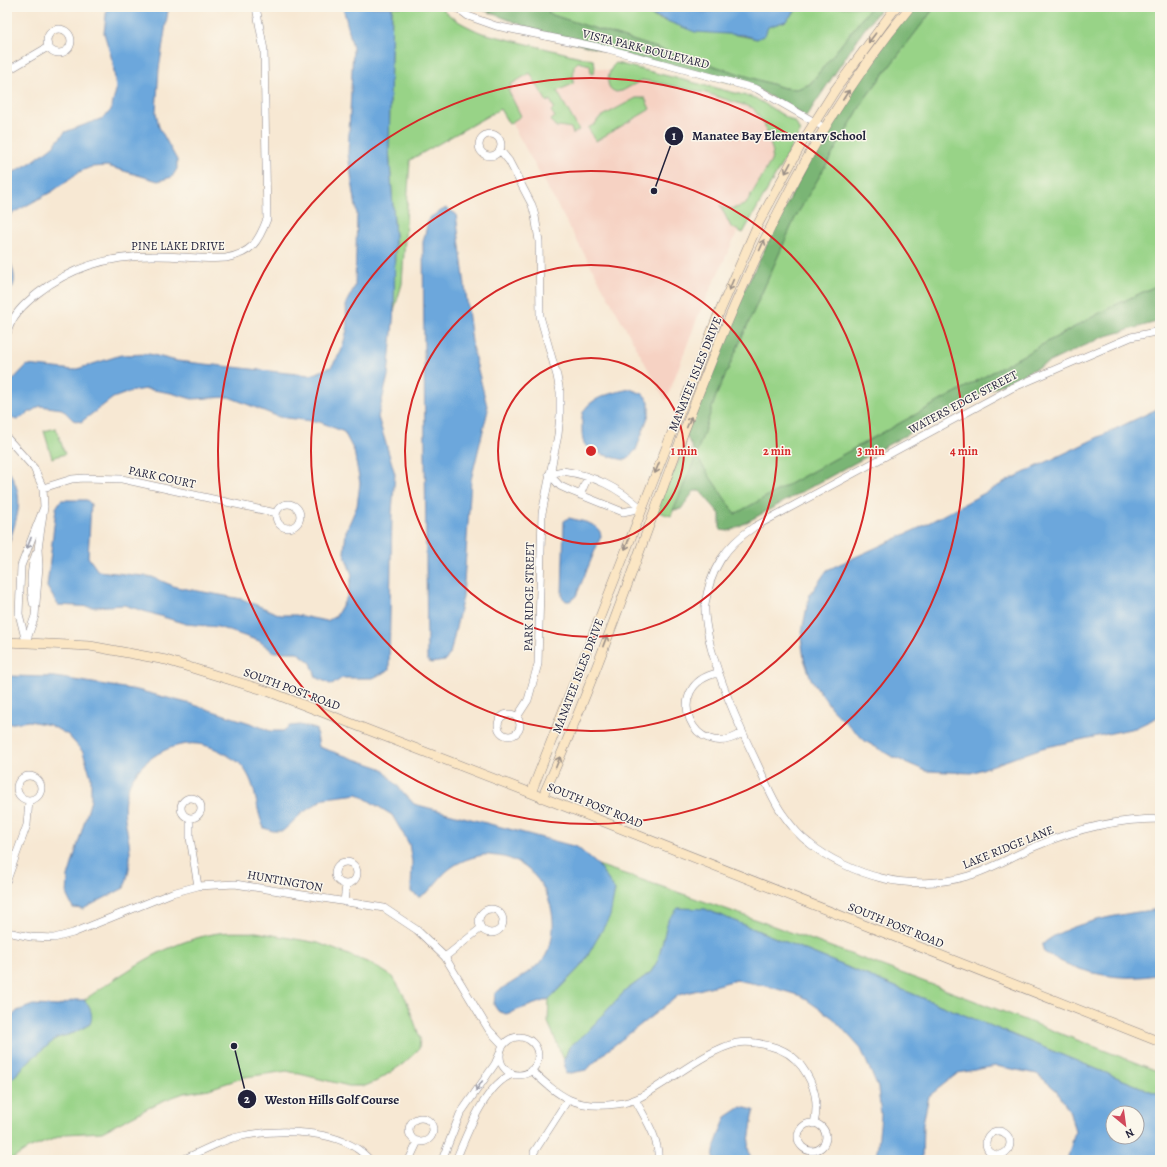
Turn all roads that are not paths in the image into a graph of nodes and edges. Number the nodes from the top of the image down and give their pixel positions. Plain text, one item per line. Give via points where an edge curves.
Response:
1 (256, 7) edge
2 (456, 7) edge
3 (896, 7) edge
4 (910, 7) edge
5 (48, 47) dead end
6 (7, 71) edge
7 (814, 122) junction
8 (825, 128) junction
9 (500, 150) dead end
10 (713, 328) junction
11 (1160, 331) edge
12 (724, 332) junction
13 (7, 334) edge
14 (7, 438) edge
15 (550, 474) junction
16 (588, 477) junction
17 (43, 488) junction
18 (580, 495) junction
19 (44, 507) junction
20 (642, 508) junction
21 (655, 511) junction
22 (276, 512) dead end
23 (725, 552) joint
24 (7, 642) edge
25 (26, 642) junction
26 (718, 673) junction
27 (517, 717) dead end
28 (742, 733) junction
29 (531, 793) junction
30 (542, 798) junction
31 (29, 800) dead end
32 (190, 818) dead end
33 (1160, 819) edge
34 (7, 880) edge
35 (346, 885) dead end
36 (198, 886) junction
37 (344, 902) junction
38 (481, 928) dead end
39 (7, 932) edge
40 (445, 957) junction
41 (1160, 1042) edge
42 (503, 1045) junction
43 (500, 1053) junction
44 (531, 1070) junction
45 (513, 1074) junction
46 (567, 1101) junction
47 (636, 1101) junction
48 (814, 1124) dead end
49 (418, 1141) dead end
50 (182, 1160) edge
51 (370, 1160) edge
52 (409, 1160) edge
53 (442, 1160) edge
54 (456, 1160) edge
55 (534, 1160) edge
56 (658, 1160) edge

1 - 13 street, PINE LAKE DRIVE via 264,50 267,219 256,242 240,255 226,258 141,256 104,260 84,267 59,279 34,296 19,310
2 - 7 street, VISTA PARK BOULEVARD via 468,16 496,26 608,49 757,89
3 -> 7 street, MANATEE ISLES DRIVE
8 -> 4 street, MANATEE ISLES DRIVE via 878,49
5 - 6 street
7 - 8 street, VISTA PARK BOULEVARD
7 -> 10 street, MANATEE ISLES DRIVE via 757,226
12 -> 8 street, MANATEE ISLES DRIVE via 768,232
9 - 15 street, PARK RIDGE STREET via 509,161 532,205 537,228 540,316 558,376 560,392 558,435
10 - 12 street
10 -> 20 street, MANATEE ISLES DRIVE
11 - 23 street, WATERS EDGE STREET via 1141,333 1125,339 1012,388 754,527 739,537
21 -> 12 street, MANATEE ISLES DRIVE
14 - 17 street via 34,468
15 - 16 street via 563,471
15 - 18 street via 560,486
15 - 27 street, PARK RIDGE STREET via 542,513 538,664 528,700
16 - 18 street
16 - 20 street via 618,489
17 - 19 street
17 - 22 street, PARK COURT via 72,479 122,479
18 - 20 street via 623,512
19 - 25 street via 38,549 35,616
19 -> 25 street via 21,566 18,614
20 - 21 street
20 -> 29 street, MANATEE ISLES DRIVE
30 -> 21 street, MANATEE ISLES DRIVE
23 - 26 street, LAKE RIDGE LANE via 712,576 705,606 708,633
24 - 25 street, SOUTH POST ROAD
25 - 29 street, SOUTH POST ROAD via 90,646 166,660 270,692
26 - 28 street, LAKE RIDGE LANE
26 - 28 street via 703,678 692,690 687,705 689,720 698,733 712,740 728,740
28 - 33 street, LAKE RIDGE LANE via 782,814 808,843 855,869 881,878 909,883 967,876 1066,835 1101,826
29 - 30 street, SOUTH POST ROAD
30 - 41 street, SOUTH POST ROAD
31 - 34 street via 27,825
32 - 36 street via 190,838
35 - 37 street
36 - 37 street, HUNTINGTON via 235,884
36 - 39 street, HUNTINGTON via 172,893 73,933 54,938
37 - 40 street, HUNTINGTON via 384,908 417,930
38 - 40 street
40 - 42 street, HUNTINGTON via 489,1030
42 - 43 street
42 - 44 street via 515,1037 523,1037 531,1042 535,1046 537,1058
43 - 45 street via 502,1065
43 -> 53 street via 460,1114
44 - 45 street via 524,1074
44 - 46 street
45 - 54 street via 505,1077 496,1086 479,1109
46 - 47 street via 597,1105
46 - 55 street via 534,1152
47 - 48 street via 714,1053 737,1043 755,1042 781,1049 798,1061 816,1094 817,1110
47 - 56 street via 659,1152
49 - 52 street
50 - 51 street via 232,1138 267,1133 298,1133 338,1140 356,1148

